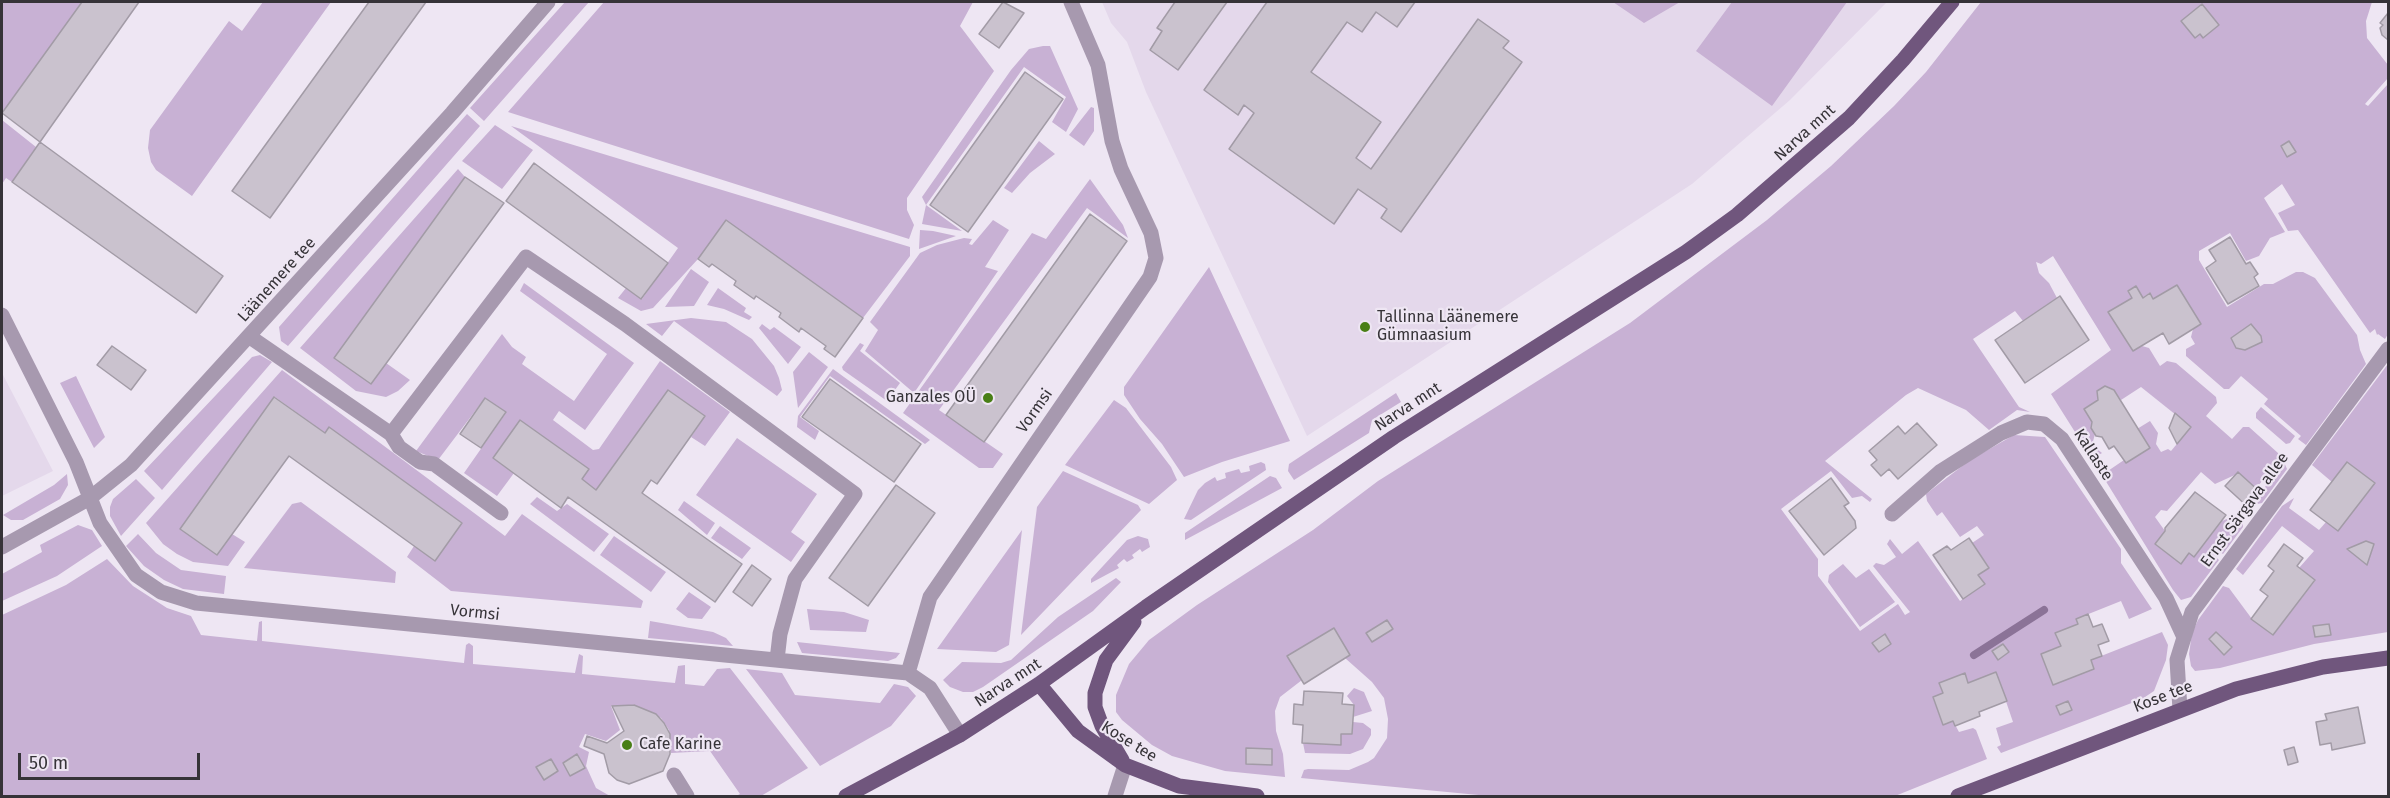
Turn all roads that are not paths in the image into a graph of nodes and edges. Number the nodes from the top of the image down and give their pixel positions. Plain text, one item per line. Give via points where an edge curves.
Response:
1 (549, 2) edge
2 (1071, 2) edge
3 (1952, 2) edge
4 (2, 315) edge
5 (250, 337) junction
6 (2388, 349) edge
7 (391, 434) junction
8 (90, 498) junction
9 (501, 513) dead end
10 (1892, 514) dead end
11 (2, 548) edge
12 (1146, 607) junction
13 (2182, 635) junction
14 (2388, 658) edge
15 (777, 660) junction
16 (908, 673) junction
17 (1039, 684) junction
18 (2180, 710) junction
19 (960, 735) junction
20 (1125, 765) junction
21 (674, 775) dead end
22 (687, 796) edge
23 (846, 796) edge
24 (1115, 796) edge
25 (1257, 796) edge
26 (1958, 796) edge

1 - 5 street, Läänemere tee
2 - 16 street, Vormsi via 1098,65 1112,141 1151,233 1156,258 1150,277 930,597
3 - 12 main road, Narva mnt via 1849,118 1737,215 1686,252 1394,437
4 - 8 street, Vormsi
5 - 7 street
5 - 8 street, Läänemere tee via 131,465
6 - 13 street, Ernst Särgava allee via 2192,612
7 - 9 street via 399,447 420,462 434,464
7 - 15 street via 526,257 625,324 855,494 795,579
8 - 11 street, Läänemere tee
8 - 15 street, Vormsi via 104,531 136,575 161,592 196,603
10 - 13 street, Kallaste via 1941,471 2001,433 2027,422 2044,424 2062,439 2166,598
12 - 17 main road, Narva mnt
12 - 20 main road via 1106,660 1096,687 1098,717
13 - 18 street, Ernst Särgava allee via 2176,673
14 - 18 main road, Kose tee via 2278,677
15 - 16 street, Vormsi
16 - 19 street via 930,687
17 - 19 main road, Narva mnt
17 - 20 main road, Kose tee via 1078,731
18 - 26 main road, Kose tee
19 - 23 main road, Narva mnt
20 - 24 street
20 - 25 main road, Kose tee via 1179,786
21 - 22 street

